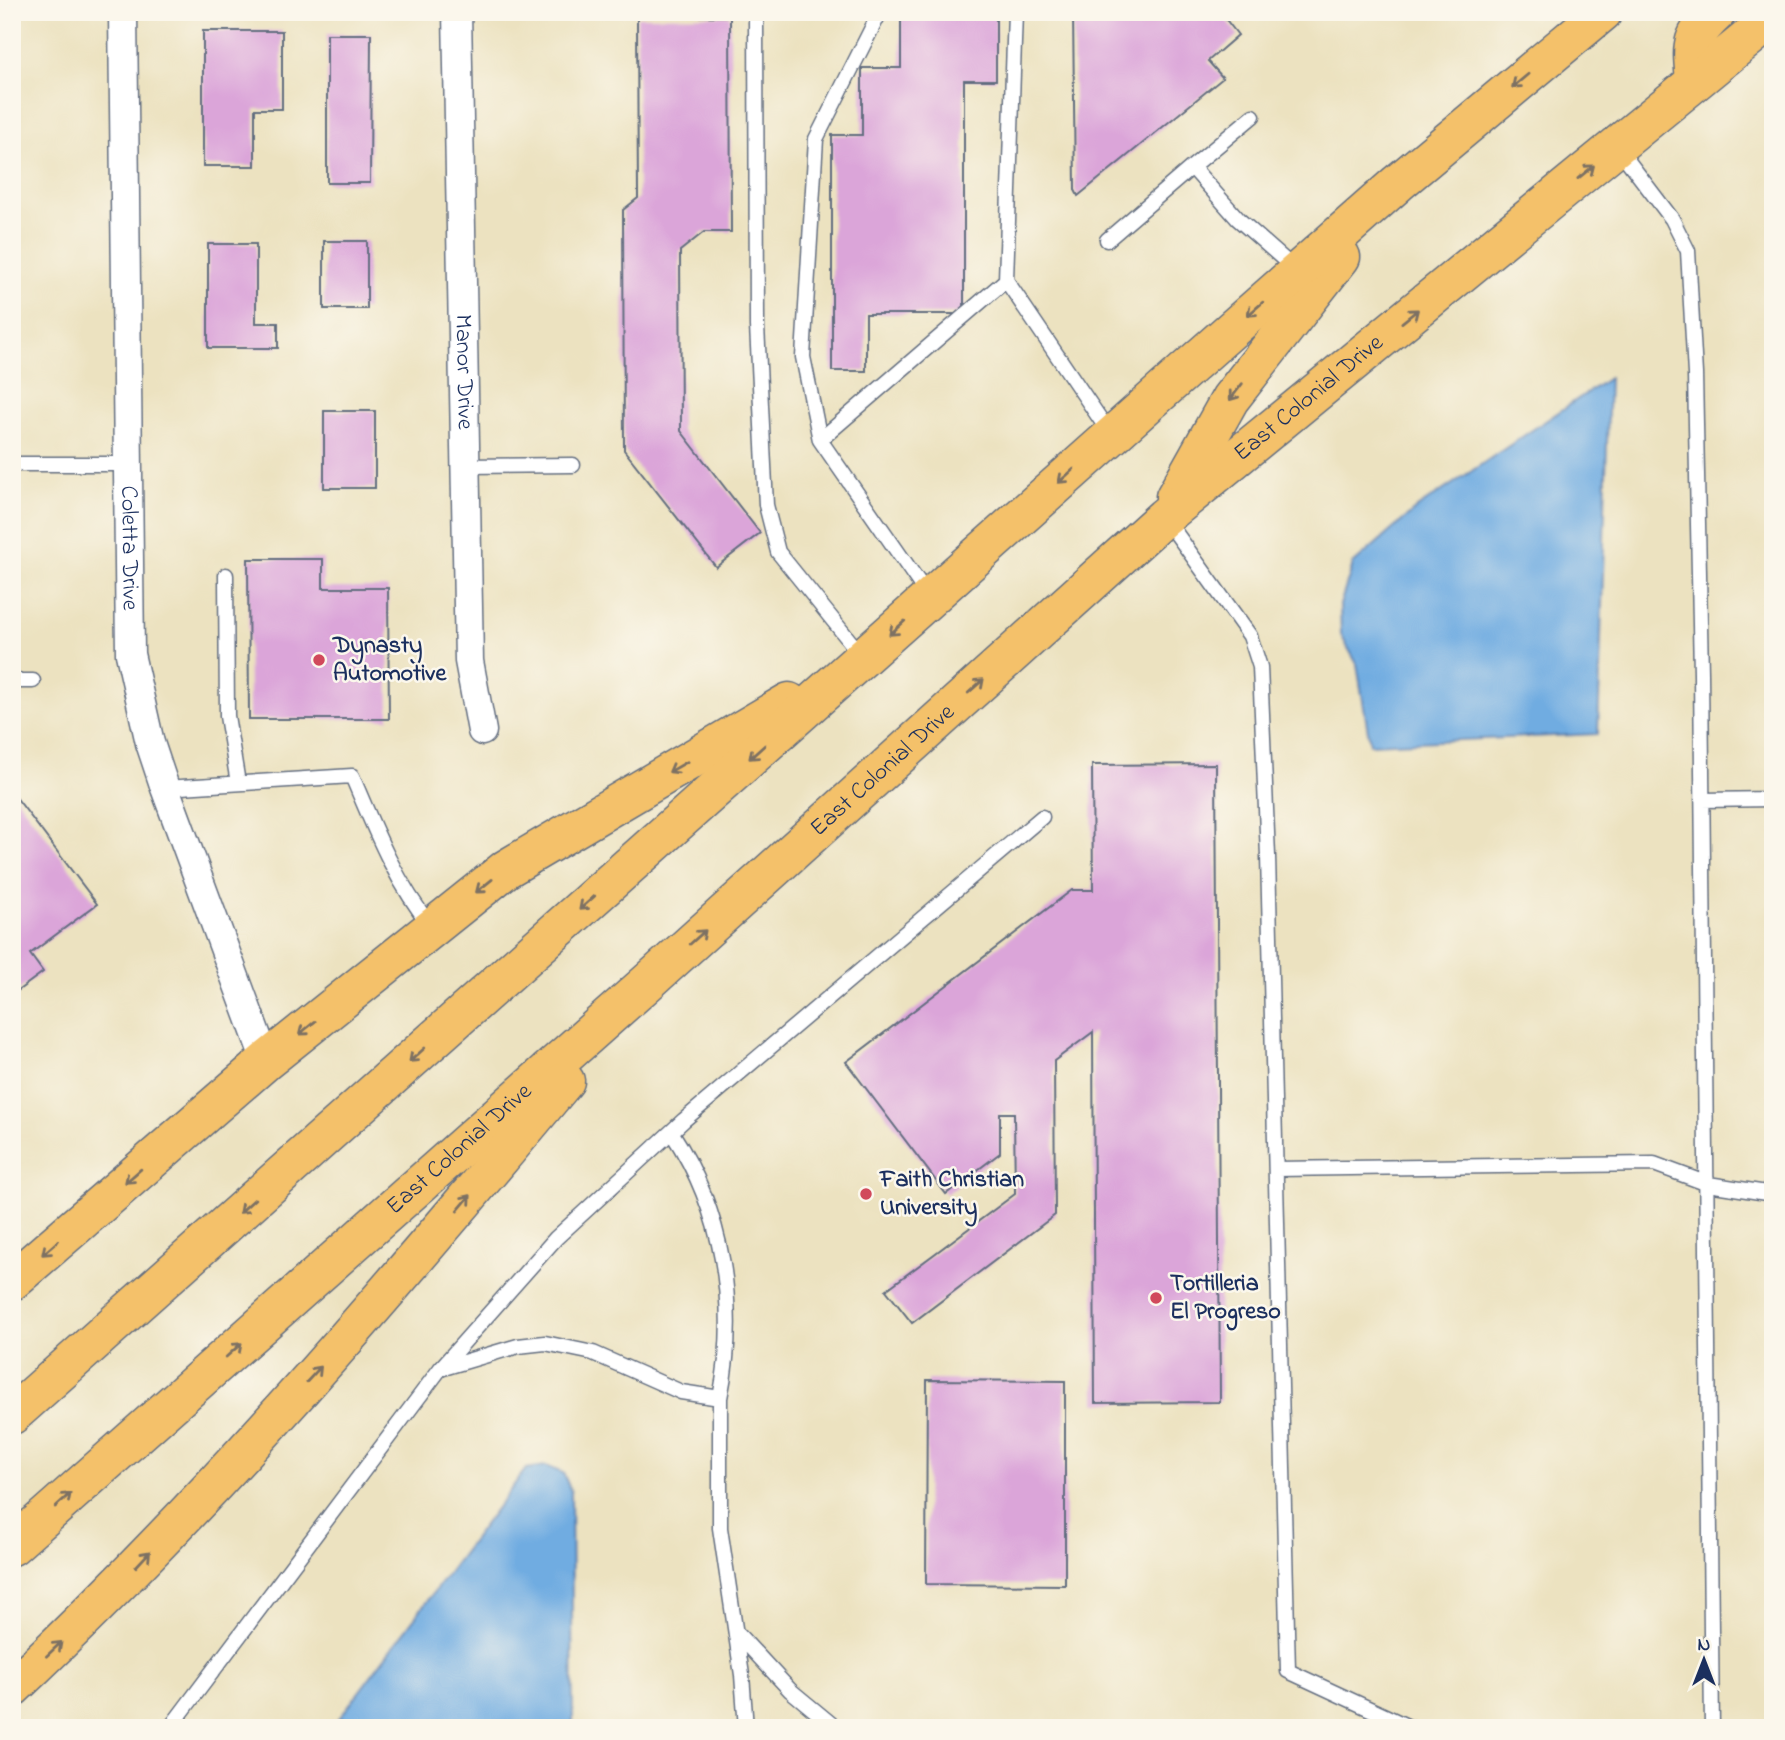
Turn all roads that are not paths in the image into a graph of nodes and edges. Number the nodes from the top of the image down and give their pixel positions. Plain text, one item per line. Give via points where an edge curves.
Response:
1 (124, 12) edge
2 (457, 12) edge
3 (756, 12) edge
4 (880, 12) edge
5 (1015, 12) edge
6 (1603, 12) edge
7 (1717, 12) edge
8 (1773, 18) edge
9 (1695, 81) junction
10 (1253, 116) dead end
11 (1618, 147) junction
12 (1192, 167) junction
13 (1398, 183) junction
14 (1107, 240) dead end
15 (1298, 272) junction
16 (1006, 280) junction
17 (1111, 436) junction
18 (820, 440) junction
19 (12, 464) edge
20 (128, 464) junction
21 (573, 465) dead end
22 (464, 466) junction
23 (1164, 517) junction
24 (226, 575) dead end
25 (930, 599) junction
26 (863, 658) junction
27 (12, 681) edge
28 (33, 681) dead end
29 (482, 731) dead end
30 (238, 783) junction
31 (165, 788) junction
32 (1773, 799) edge
33 (1702, 800) junction
34 (1042, 817) dead end
35 (432, 928) junction
36 (648, 983) junction
37 (266, 1061) junction
38 (672, 1133) junction
39 (1276, 1169) junction
40 (1707, 1184) junction
41 (1773, 1194) edge
42 (12, 1280) edge
43 (440, 1369) junction
44 (720, 1398) junction
45 (12, 1415) edge
46 (12, 1546) edge
47 (736, 1632) junction
48 (12, 1688) edge
49 (170, 1728) edge
50 (746, 1728) edge
51 (836, 1728) edge
52 (1411, 1728) edge
53 (1712, 1728) edge

1 - 20 street, Coletta Drive
2 - 22 street, Manor Drive
3 - 26 lane via 757,326 766,505 778,552
4 - 18 lane via 816,139 803,357
5 - 16 lane
6 -> 13 highway
7 - 9 highway via 1698,28 1692,46
8 - 9 highway, East Colonial Drive
9 - 11 highway, East Colonial Drive
10 - 12 lane
23 -> 11 highway, East Colonial Drive
11 - 33 lane via 1672,219 1688,251 1695,374
12 - 14 lane
12 - 15 lane via 1238,219
13 - 15 highway
13 -> 23 highway via 1230,399
15 -> 17 highway
16 - 17 lane
16 - 18 lane
17 -> 25 highway
18 - 25 lane
19 - 20 lane
20 - 31 street, Coletta Drive via 130,654
21 - 22 lane
22 - 29 street, Manor Drive via 469,661
36 -> 23 highway, East Colonial Drive
23 - 39 lane via 1245,627 1260,667
24 - 30 lane via 227,716
25 -> 26 highway
26 -> 35 highway via 506,869
26 -> 45 highway
27 - 28 lane
30 - 31 lane
30 - 35 lane via 352,776 390,864
31 - 37 street, Coletta Drive
32 - 33 lane
33 - 40 lane
34 - 38 lane
35 -> 37 highway
46 -> 36 highway, East Colonial Drive
48 -> 36 highway via 96,1609 368,1317
37 -> 42 highway
38 - 43 lane via 556,1238
38 - 44 lane via 703,1188 725,1273 728,1344
39 - 40 lane via 1654,1164
39 - 52 lane via 1288,1671
40 - 41 lane
40 - 53 lane
43 - 44 lane via 518,1346 545,1343 593,1353 681,1392
43 - 49 lane
44 - 47 lane via 720,1528
47 - 50 lane
47 - 51 lane via 790,1690

